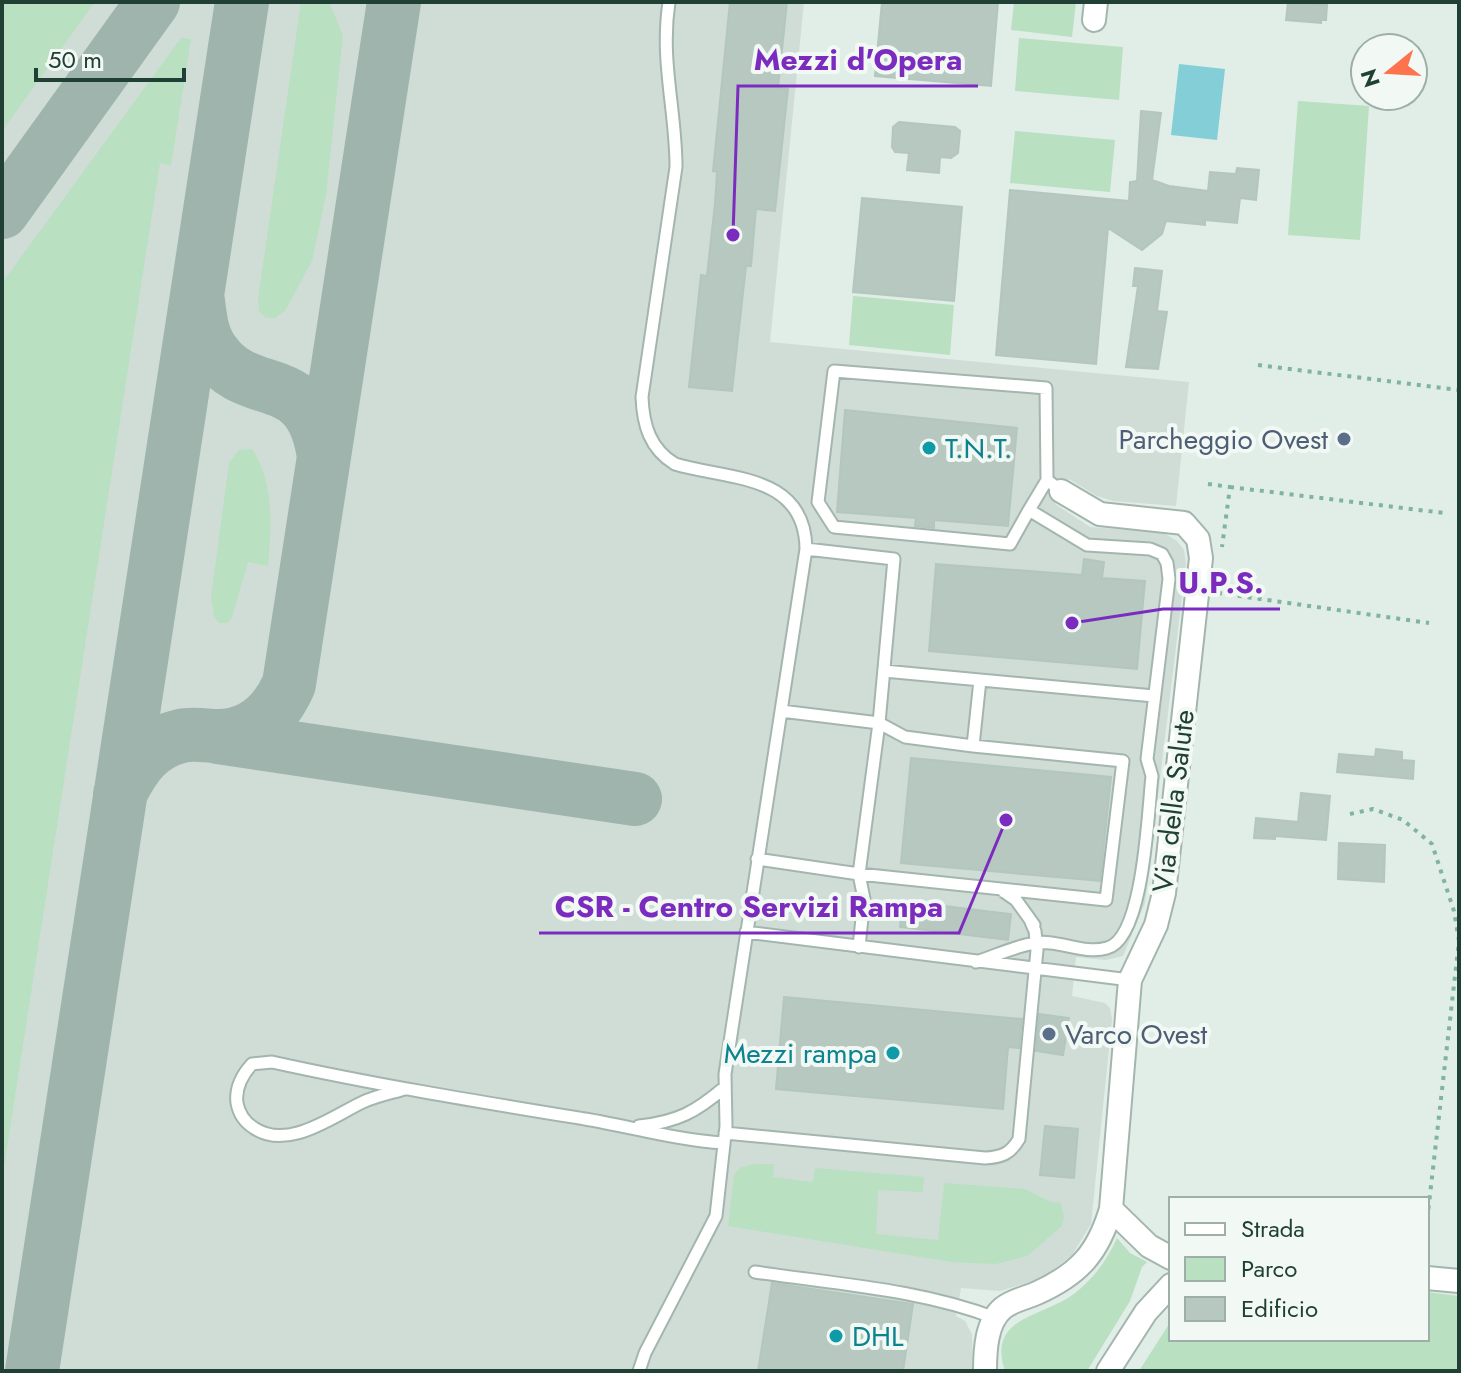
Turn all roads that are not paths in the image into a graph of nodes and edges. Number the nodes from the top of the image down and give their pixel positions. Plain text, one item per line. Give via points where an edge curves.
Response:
1 (669, 2) edge
2 (1054, 486) junction
3 (1029, 510) junction
4 (806, 549) junction
5 (884, 671) junction
6 (980, 680) junction
7 (1154, 696) junction
8 (781, 711) junction
9 (879, 723) junction
10 (973, 746) junction
11 (757, 859) junction
12 (859, 874) junction
13 (1002, 891) junction
14 (1031, 922) junction
15 (746, 932) junction
16 (1036, 942) junction
17 (1059, 945) junction
18 (859, 947) junction
19 (976, 962) junction
20 (1035, 969) junction
21 (1130, 980) junction
22 (725, 1087) junction
23 (405, 1089) junction
24 (619, 1125) junction
25 (724, 1138) junction
26 (1111, 1209) junction
27 (1169, 1257) edge
28 (755, 1272) dead end
29 (1429, 1278) edge
30 (1459, 1281) edge
31 (1169, 1287) edge
32 (995, 1318) junction
33 (985, 1360) edge
34 (639, 1371) edge
35 (991, 1371) edge
36 (1108, 1371) edge

1 - 4 lane via 666,74 676,167 643,416 650,438 675,464 756,480 773,489 797,514
2 - 3 lane
2 - 3 lane via 1046,388 834,371 818,502 834,527 1010,544
2 - 21 street, Via della Salute via 1100,514 1184,523 1198,539 1201,558 1164,893 1156,925
3 - 7 lane via 1087,545 1162,554 1169,579
4 - 5 lane via 894,559
4 - 8 lane
5 - 6 lane
5 - 9 lane
6 - 7 lane
6 - 10 lane
7 - 17 lane via 1147,759 1152,776 1138,902 1112,947
8 - 9 lane
8 - 11 lane
9 - 10 lane via 905,737
9 - 12 lane
10 - 13 lane via 1123,761 1106,900
11 - 12 lane
11 - 15 lane
12 - 13 lane
12 - 18 lane via 864,899
13 - 14 lane via 1016,900
14 - 16 lane
14 - 17 lane
15 - 18 lane
15 - 22 lane
16 - 17 lane
16 - 19 lane
16 - 20 lane
18 - 19 lane
19 - 20 lane
20 - 21 lane
20 - 25 lane via 1019,1139 1012,1151 985,1158
21 - 26 street, Via della Salute
22 - 24 lane via 690,1114 664,1123
22 - 25 lane
23 - 23 lane via 272,1062 252,1064 242,1075 237,1103 251,1126 280,1135
23 - 24 lane
24 - 25 lane via 694,1141
25 - 34 lane via 716,1216
26 - 27 street via 1149,1246
26 - 32 street, Via della Salute via 1103,1236 1084,1263 1059,1282 1002,1308
28 - 32 lane via 928,1297
29 - 30 street
31 - 36 street
32 - 33 street
33 - 35 street

